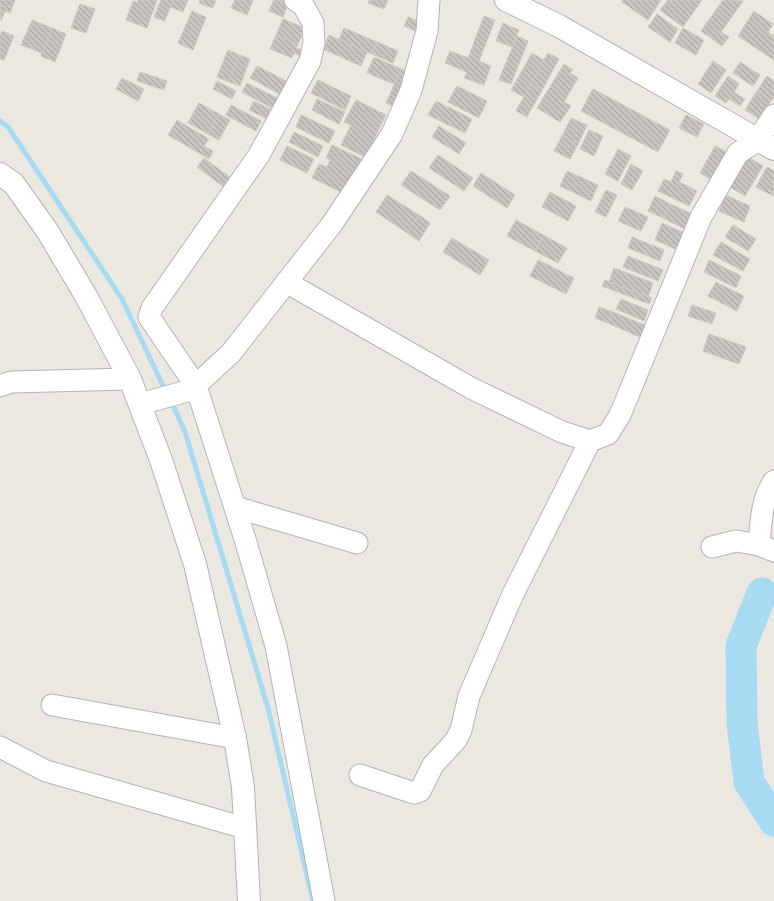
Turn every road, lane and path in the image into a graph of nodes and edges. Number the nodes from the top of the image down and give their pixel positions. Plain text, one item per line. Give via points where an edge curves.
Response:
1 (295, 0) edge
2 (429, 0) edge
3 (506, 0) edge
4 (774, 115) edge
5 (765, 145) edge
6 (0, 174) edge
7 (286, 282) junction
8 (130, 379) junction
9 (0, 386) edge
10 (193, 388) junction
11 (148, 402) junction
12 (590, 442) junction
13 (769, 492) edge
14 (235, 507) junction
15 (357, 543) dead end
16 (712, 547) dead end
17 (766, 548) edge
18 (52, 705) dead end
19 (235, 738) junction
20 (0, 747) edge
21 (360, 775) dead end
22 (245, 828) junction
23 (249, 901) edge
24 (324, 901) edge

1 - 10 street via 304,5 313,23 314,43 310,61 259,155 149,312 149,317
2 - 7 street via 427,31 413,82 392,134 332,224
3 - 5 street via 559,26
4 - 5 street
5 - 12 street via 738,153 701,217 620,415 608,434
6 - 8 street via 14,184 48,232 90,303
7 - 10 street via 231,353
7 - 12 street via 471,388 562,432
8 - 9 street via 11,382
8 - 11 street
10 - 11 street
10 - 14 street
11 - 19 street via 161,460 195,564
12 - 21 street via 513,594 469,696 456,740 433,765 420,791 414,793
13 - 17 street
14 - 15 street
14 - 24 street via 276,646
16 - 17 street via 736,541
18 - 19 street
19 - 22 street via 243,787
20 - 22 street via 46,771
22 - 23 street

